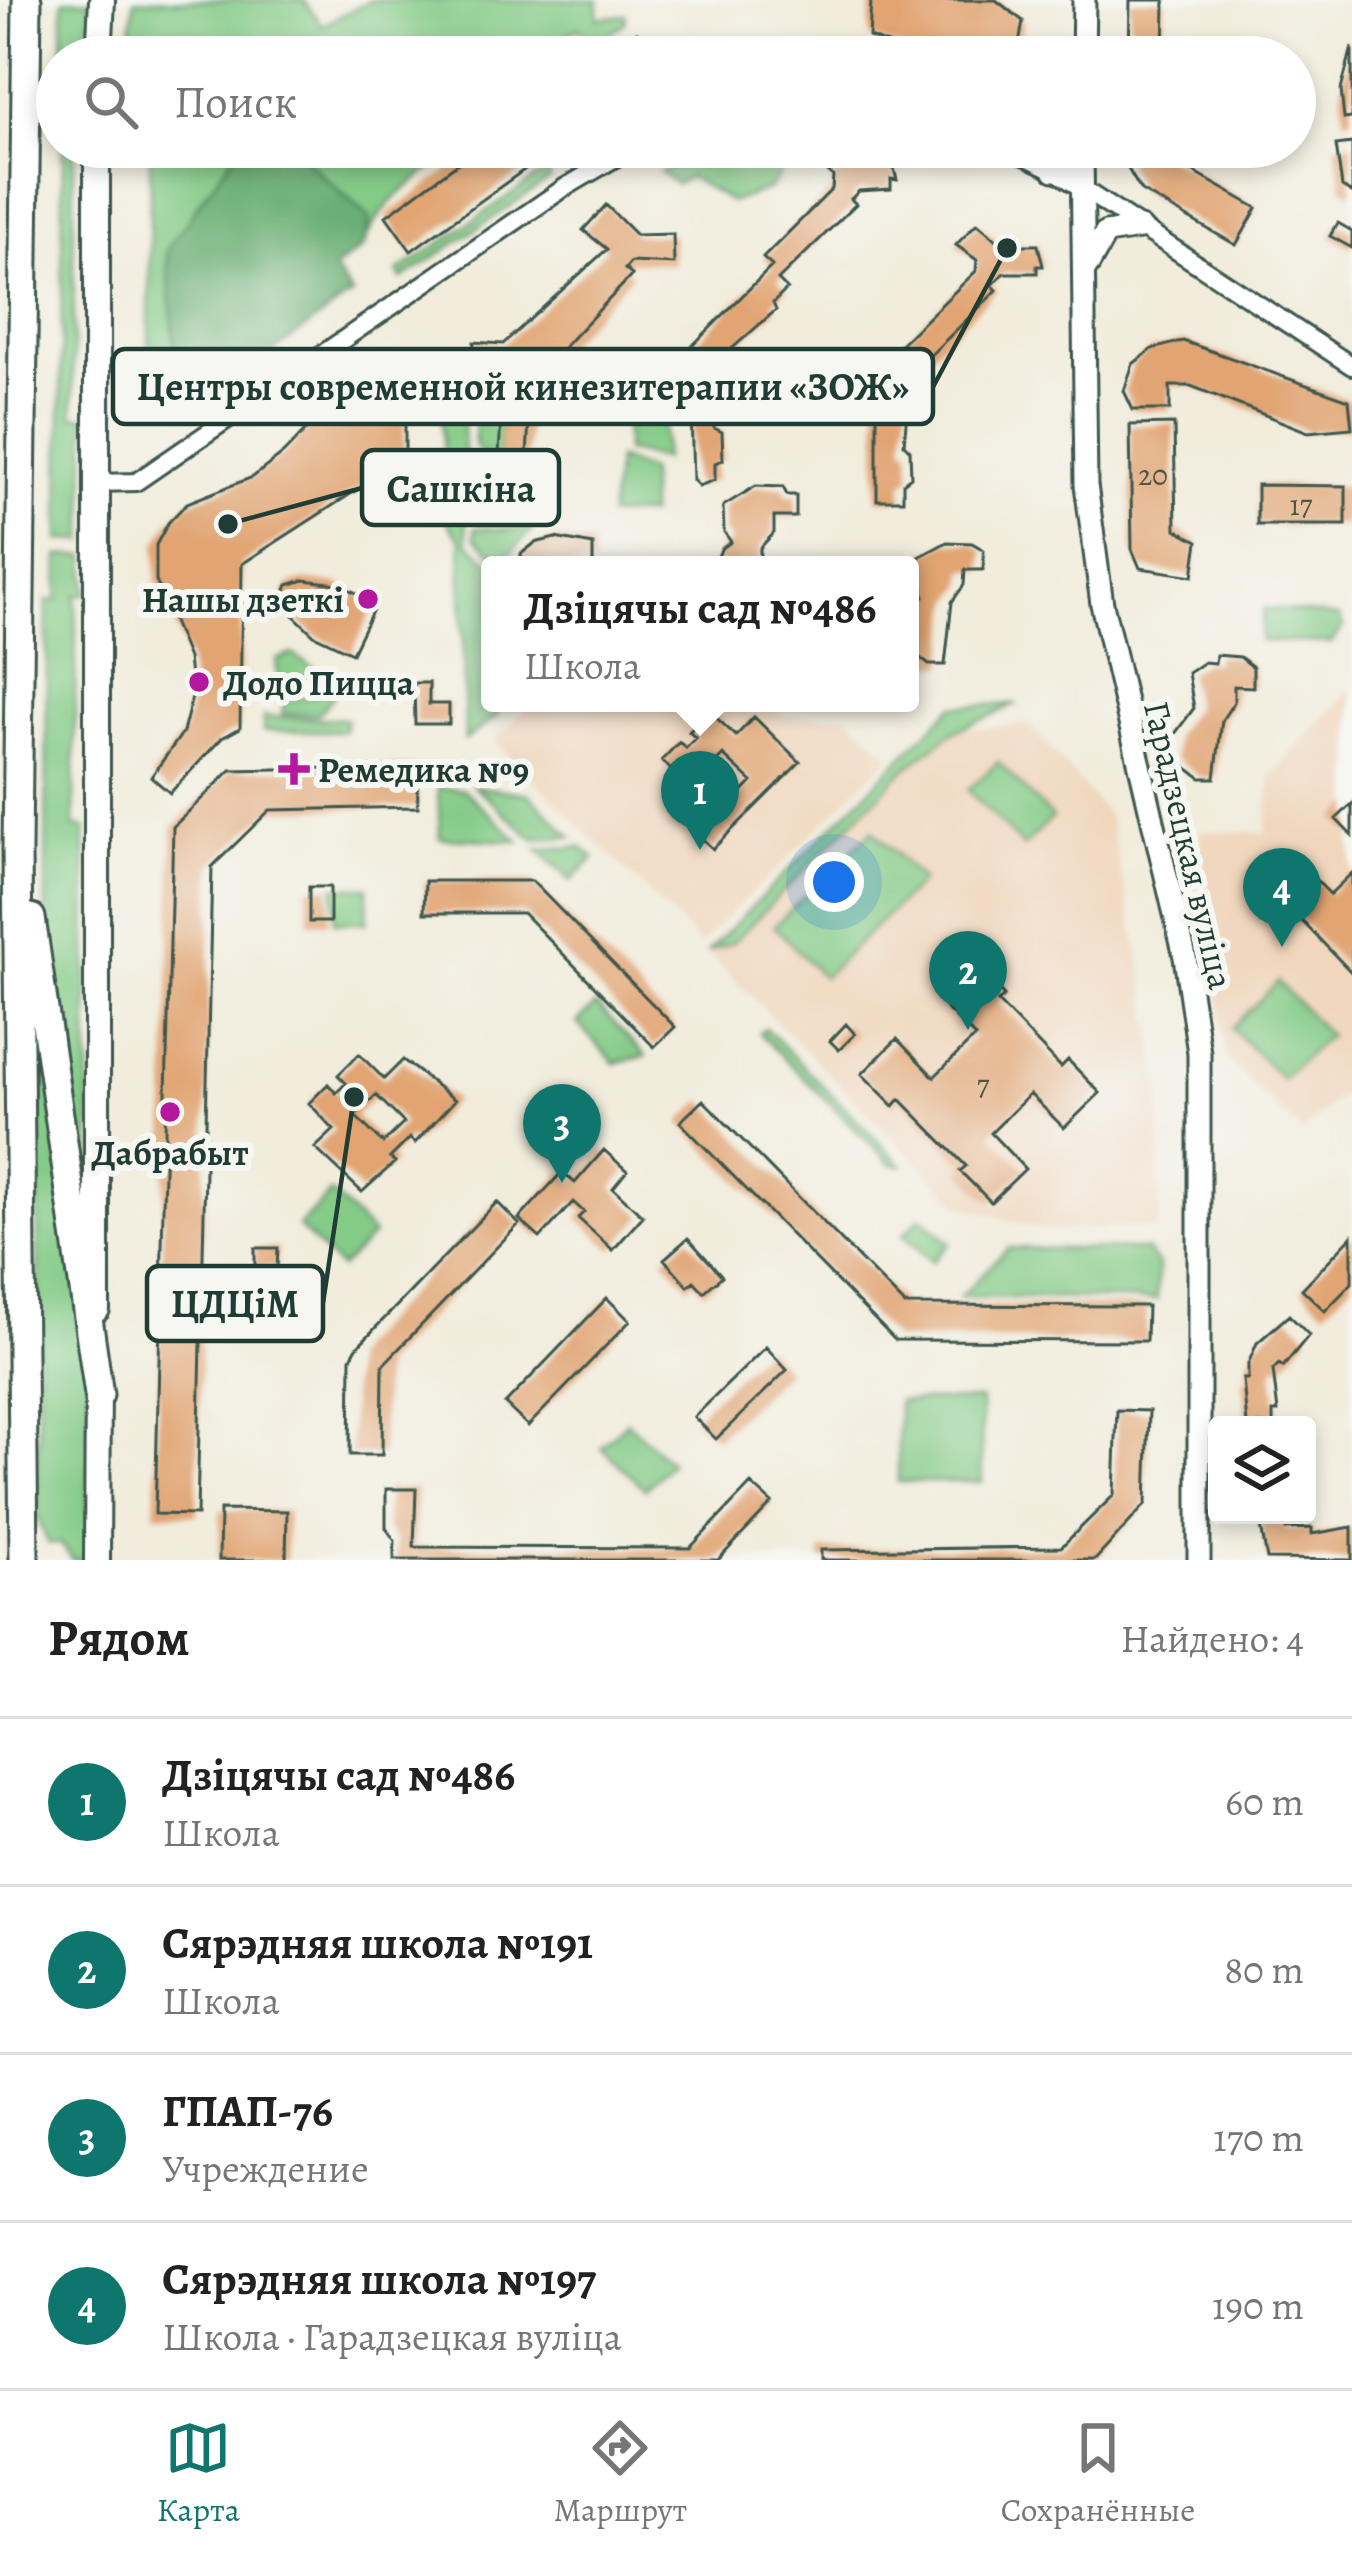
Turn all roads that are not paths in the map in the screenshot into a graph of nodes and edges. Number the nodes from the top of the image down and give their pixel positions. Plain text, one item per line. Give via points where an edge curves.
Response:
1 (27, 0) edge
2 (102, 0) edge
3 (1084, 0) edge
4 (99, 36) edge
5 (1083, 36) edge
6 (98, 168) edge
7 (598, 168) edge
8 (1050, 168) edge
9 (1071, 168) edge
10 (1083, 168) edge
11 (1054, 170) junction
12 (1085, 191) junction
13 (1140, 228) junction
14 (1086, 272) junction
15 (1352, 366) edge
16 (97, 483) junction
17 (17, 849) junction
18 (99, 1395) junction
19 (23, 1557) edge
20 (97, 1560) edge
21 (1199, 1560) edge

1 - 17 highway
2 - 4 main road
3 - 5 street
6 - 16 main road
7 - 16 street via 136,482
8 - 11 street
9 - 11 street
10 - 12 street, Гарадзецкая вуліца
11 - 12 street
12 - 13 street
12 - 14 street, Гарадзецкая вуліца
13 - 14 street via 1106,233
13 - 15 street
14 - 21 street, Гарадзецкая вуліца via 1086,485 1102,604 1185,957 1198,1053
16 - 18 main road
17 - 18 highway
17 - 19 highway
18 - 20 main road

